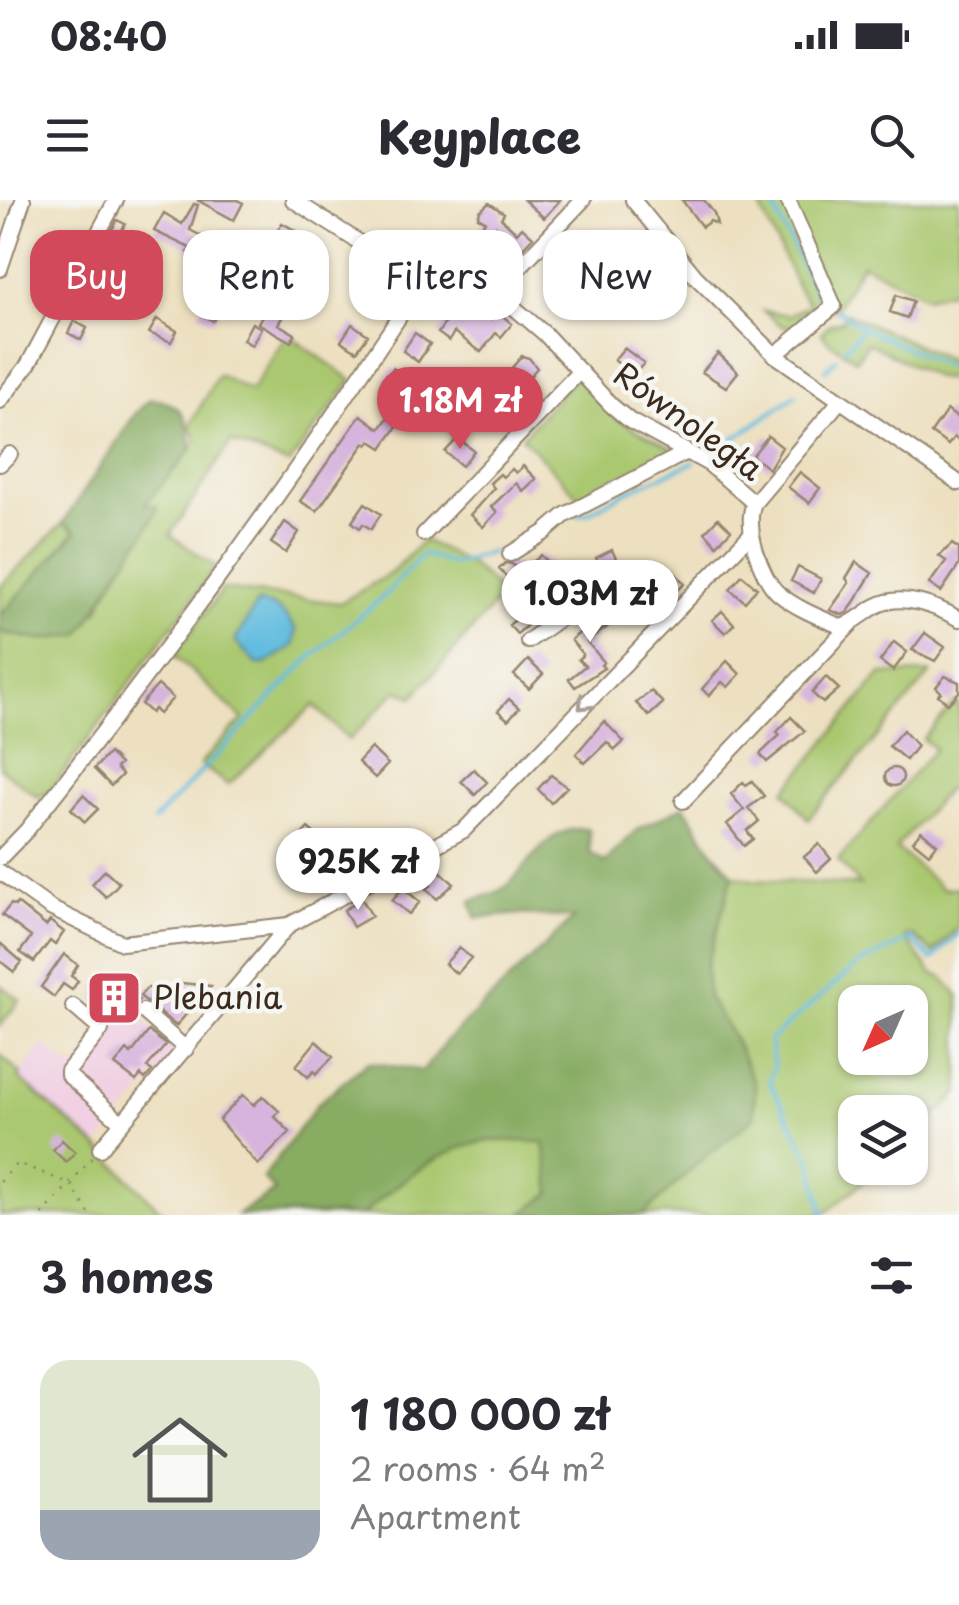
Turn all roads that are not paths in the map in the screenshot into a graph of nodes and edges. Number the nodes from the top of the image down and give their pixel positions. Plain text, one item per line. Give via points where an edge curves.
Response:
1 (23, 200) edge
2 (116, 200) edge
3 (293, 200) edge
4 (583, 200) edge
5 (633, 200) edge
6 (788, 200) edge
7 (349, 235) edge
8 (523, 263) edge
9 (0, 269) edge
10 (523, 315) edge
11 (396, 320) edge
12 (775, 355) junction
13 (580, 371) junction
14 (0, 401) edge
15 (839, 402) junction
16 (687, 452) junction
17 (959, 482) edge
18 (754, 503) junction
19 (424, 534) dead end
20 (750, 535) junction
21 (510, 554) dead end
22 (671, 616) junction
23 (959, 619) edge
24 (852, 624) junction
25 (528, 640) dead end
26 (683, 801) dead end
27 (0, 858) edge
28 (0, 872) edge
29 (290, 925) junction
30 (73, 1006) dead end
31 (143, 1010) dead end
32 (186, 1049) junction
33 (122, 1123) junction
34 (100, 1148) road end

1 - 9 street
2 - 14 street via 28,365
3 - 7 street, Równoległa
4 - 8 street
5 - 12 street via 695,276
6 - 12 street via 830,309
10 - 13 street, Równoległa
11 - 27 street via 184,628
12 - 15 street
13 - 16 street, Równoległa via 630,421
13 - 19 street
15 - 17 street
15 - 18 street
16 - 18 street, Równoległa
16 - 21 street via 565,515
18 - 20 street, Równoległa
20 - 22 street
20 - 24 street, Równoległa via 781,596 842,628
22 - 25 street via 637,584 617,583
22 -> 29 street via 464,830
23 - 24 street via 934,606 888,601
24 - 26 street
28 - 29 street via 50,908 122,943
29 - 32 street
30 - 33 street via 101,1030 68,1075
31 - 32 street
32 - 33 street
33 - 34 street

